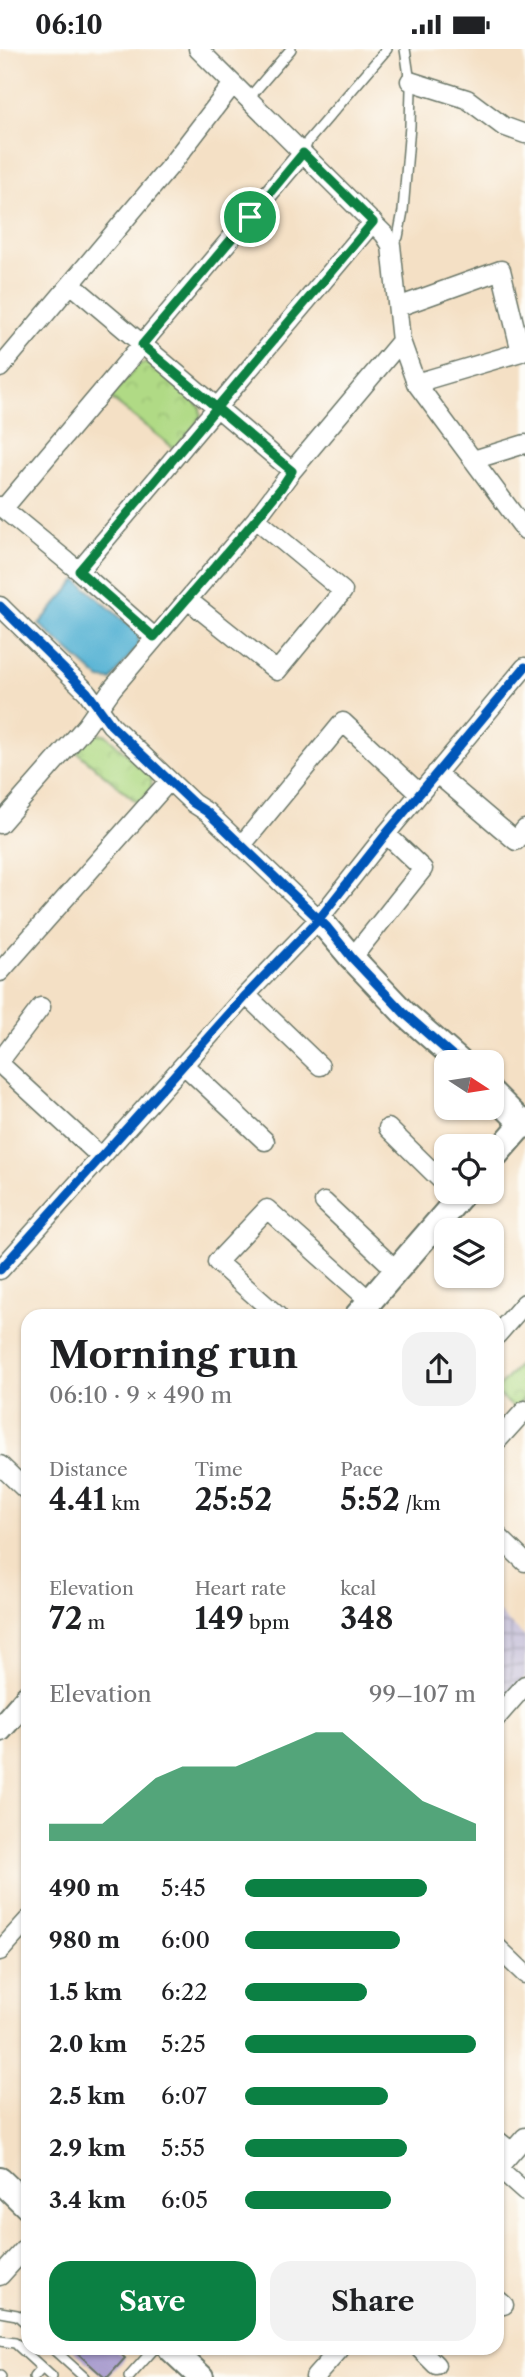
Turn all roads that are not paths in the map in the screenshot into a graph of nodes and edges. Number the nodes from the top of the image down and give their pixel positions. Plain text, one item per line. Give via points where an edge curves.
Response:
1 (198, 49) edge
2 (291, 49) edge
3 (387, 49) edge
4 (405, 49) edge
5 (410, 82) junction
6 (233, 83) junction
7 (248, 98) junction
8 (525, 134) edge
9 (303, 153) junction
10 (373, 222) junction
11 (391, 245) junction
12 (71, 284) junction
13 (398, 307) junction
14 (401, 341) junction
15 (142, 345) junction
16 (0, 368) edge
17 (416, 383) junction
18 (217, 408) junction
19 (525, 444) edge
20 (473, 460) junction
21 (292, 471) junction
22 (2, 508) edge
23 (256, 519) junction
24 (523, 525) edge
25 (79, 571) junction
26 (188, 600) junction
27 (0, 606) edge
28 (154, 637) junction
29 (525, 667) edge
30 (99, 708) junction
31 (436, 773) junction
32 (169, 781) junction
33 (419, 793) junction
34 (0, 824) edge
35 (525, 829) edge
36 (386, 834) junction
37 (241, 846) junction
38 (319, 919) junction
39 (352, 958) junction
40 (0, 972) edge
41 (247, 995) junction
42 (41, 1007) dead end
43 (446, 1050) edge
44 (0, 1062) edge
45 (184, 1065) junction
46 (320, 1066) dead end
47 (504, 1104) edge
48 (524, 1123) edge
49 (388, 1128) dead end
50 (265, 1141) dead end
51 (504, 1146) edge
52 (101, 1157) junction
53 (434, 1172) edge
54 (324, 1202) dead end
55 (446, 1204) edge
56 (0, 1270) edge
57 (396, 1270) junction
58 (525, 1303) edge
59 (270, 1309) edge
60 (364, 1309) edge
61 (504, 1327) edge
62 (525, 1410) edge
63 (504, 1433) edge
64 (0, 1465) edge
65 (21, 1485) edge
66 (504, 1542) edge
67 (525, 1562) edge
68 (525, 1685) edge
69 (21, 1704) edge
70 (504, 1709) edge
71 (2, 1724) edge
72 (21, 1928) edge
73 (0, 1951) edge
74 (504, 1954) edge
75 (525, 1974) edge
76 (525, 2137) edge
77 (504, 2146) edge
78 (512, 2152) junction
79 (504, 2161) edge
80 (504, 2173) edge
81 (0, 2181) edge
82 (525, 2192) edge
83 (21, 2200) edge
84 (21, 2253) edge
85 (0, 2276) edge
86 (0, 2312) edge
87 (21, 2319) edge
88 (0, 2341) edge
89 (21, 2349) edge
90 (28, 2355) edge
91 (60, 2355) edge
92 (149, 2355) edge
93 (177, 2355) edge
94 (335, 2355) edge
95 (426, 2355) edge
96 (436, 2365) dead end
97 (42, 2368) junction
98 (34, 2377) edge
99 (51, 2377) edge
100 (84, 2377) edge
101 (129, 2377) edge
102 (201, 2377) edge
103 (315, 2377) edge

1 - 6 street
2 - 7 lane
3 - 9 lane via 308,141
4 - 5 lane
5 - 8 street via 467,99 503,126
5 - 11 lane via 403,211 398,237
6 - 7 street
6 - 12 street
7 - 9 street
9 - 10 street
9 - 15 street
10 - 11 street
10 - 18 street
11 - 13 street
12 - 15 street
12 - 16 street
13 - 14 street
13 - 17 street via 501,270 521,352
14 - 17 street
14 - 21 street
15 - 18 street
15 - 22 street
17 - 20 street
18 - 21 street
18 - 25 street
19 - 20 street
20 - 24 street
21 - 23 street
22 - 25 street
23 - 26 street
23 - 26 street via 343,591 277,671
25 - 28 street
26 - 28 street
27 - 30 street
28 - 30 street
29 - 31 street
30 - 32 street
30 - 34 street
31 - 33 street
31 - 35 street via 516,841
32 - 37 street
32 - 40 street
33 - 36 street
33 - 37 street via 343,722
36 - 38 street
36 - 39 street via 423,869
37 - 38 street
38 - 39 street
38 - 41 street
39 - 43 street
41 - 45 street
41 - 46 street
42 - 44 street
44 - 52 street
45 - 50 street
45 - 52 street
47 - 48 street
48 - 51 street
49 - 53 street
52 - 56 street
54 - 57 street
55 - 57 street
57 - 60 street
58 - 61 street
59 - 60 street via 216,1262 267,1209
62 - 63 street
64 - 65 street
66 - 67 street
68 - 70 street
69 - 71 street
72 - 73 street
74 - 75 street
76 - 78 street
77 - 78 street
78 - 79 street
80 - 82 street
81 - 83 street
84 - 85 street
86 - 87 lane
88 - 89 lane
90 - 97 lane
91 - 100 lane
92 - 101 lane
93 - 102 street
94 - 103 street
95 - 96 street
97 - 98 lane
97 - 99 lane

